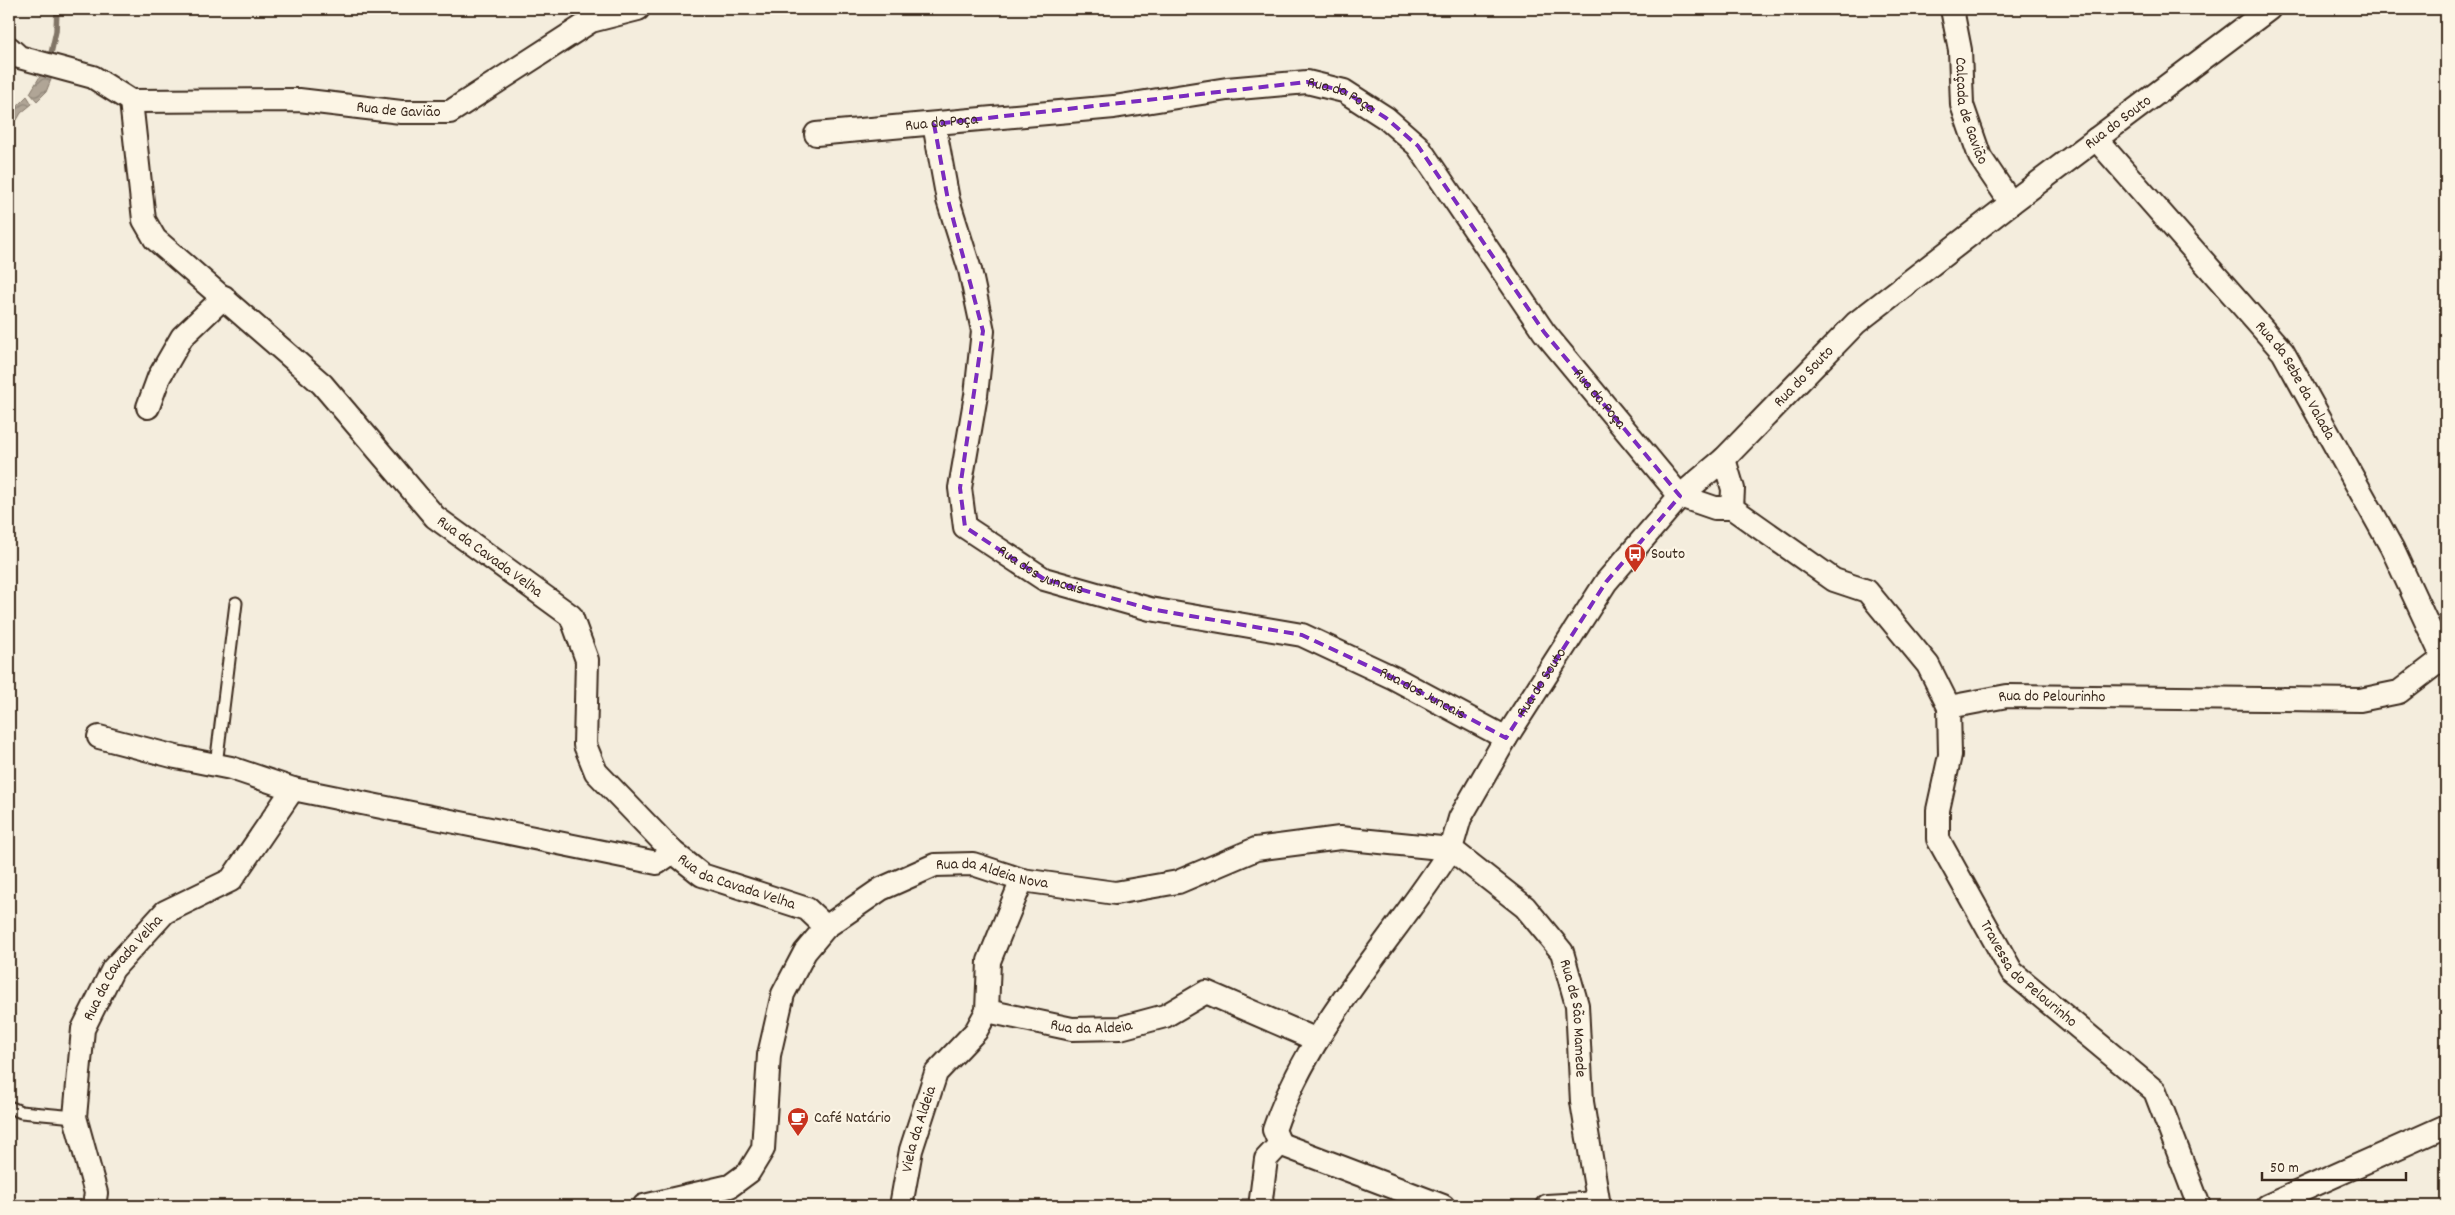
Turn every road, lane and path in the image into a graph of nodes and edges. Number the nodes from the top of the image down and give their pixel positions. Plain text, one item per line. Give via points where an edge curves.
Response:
1 (638, 9) edge
2 (1952, 9) edge
3 (2269, 9) edge
4 (9, 48) edge
5 (131, 101) junction
6 (934, 124) junction
7 (816, 134) dead end
8 (2096, 139) junction
9 (2011, 203) junction
10 (224, 297) junction
11 (148, 406) dead end
12 (1724, 459) junction
13 (1680, 496) junction
14 (1732, 508) junction
15 (236, 603) dead end
16 (2445, 657) edge
17 (1949, 707) junction
18 (99, 737) dead end
19 (1506, 738) junction
20 (216, 765) junction
21 (293, 788) junction
22 (1451, 849) junction
23 (672, 852) junction
24 (1022, 880) junction
25 (826, 927) junction
26 (987, 1011) junction
27 (1317, 1040) junction
28 (9, 1107) edge
29 (75, 1117) junction
30 (2446, 1126) edge
31 (1280, 1144) junction
32 (1598, 1205) edge
33 (94, 1206) edge
34 (644, 1206) edge
35 (901, 1206) edge
36 (1263, 1206) edge
37 (1443, 1206) edge
38 (1547, 1206) edge
39 (2199, 1206) edge
40 (2267, 1206) edge

1 - 5 street, Rua de Gavião via 592,22 450,112 401,112 299,100
2 - 9 street, Calçada de Gavião via 1960,50 1962,105 1980,157
3 - 8 street, Rua do Souto
4 - 5 street via 19,57 93,77
5 - 10 street, Rua da Cavada Velha via 144,220 155,239
6 - 7 street, Rua da Poça
6 - 13 street, Rua da Poça via 1114,107 1227,89 1307,82 1344,91 1386,118 1418,146 1544,332
6 - 19 street, Rua dos Juncais via 948,200 970,270 983,331 960,488 965,527 1044,580 1150,609 1302,635 1394,678
8 - 9 street, Rua do Souto
8 - 16 street, Rua da Sebe da Valada via 2283,352 2392,548
9 - 12 street, Rua do Souto via 1856,323
10 - 11 street via 182,337 159,377
10 - 23 street, Rua da Cavada Velha via 322,384 435,517 571,616 587,660 585,745 596,772
12 - 13 street, Rua do Souto
12 - 14 street via 1733,489
13 - 14 street via 1715,508
13 - 19 street, Rua do Souto via 1606,582
14 - 17 street via 1834,580 1867,591 1928,665
15 - 20 lane
16 - 17 street, Rua do Pelourinho via 2399,692 2360,700 2008,696
17 - 39 street, Travessa do Pelourinho via 1950,755 1938,810 1938,839 2012,972 2155,1091
18 - 20 street, Rua da Cavada Velha
19 - 22 street, Rua do Souto via 1460,818
20 - 21 street, Rua da Cavada Velha
21 - 23 street, Rua da Cavada Velha via 657,863
21 - 29 street, Rua da Cavada Velha via 232,880 165,912 114,969 83,1029
22 - 24 street, Rua da Aldeia Nova via 1340,838 1256,848 1178,882 1115,892
22 - 27 street
22 - 32 street, Rua de São Mamede via 1525,907 1562,952 1577,1006 1582,1102
23 - 25 street, Rua da Cavada Velha via 702,875 807,909
24 - 25 street, Rua da Aldeia Nova via 973,864 935,865 881,889
24 - 26 street via 989,961
25 - 34 street, Rua da Aldeia Nova via 805,952 783,994 769,1055 763,1149 749,1172 730,1186
26 - 27 street, Rua da Aldeia via 1072,1030 1120,1028 1165,1016 1206,992
26 - 35 street, Viela da Aldeia via 976,1031 936,1073 910,1150
27 - 31 street via 1281,1109 1274,1130
28 - 29 lane via 21,1112
29 - 33 street, Rua da Cavada Velha via 96,1193
30 - 40 street
31 - 36 street via 1266,1159
31 - 37 street
32 - 38 street

